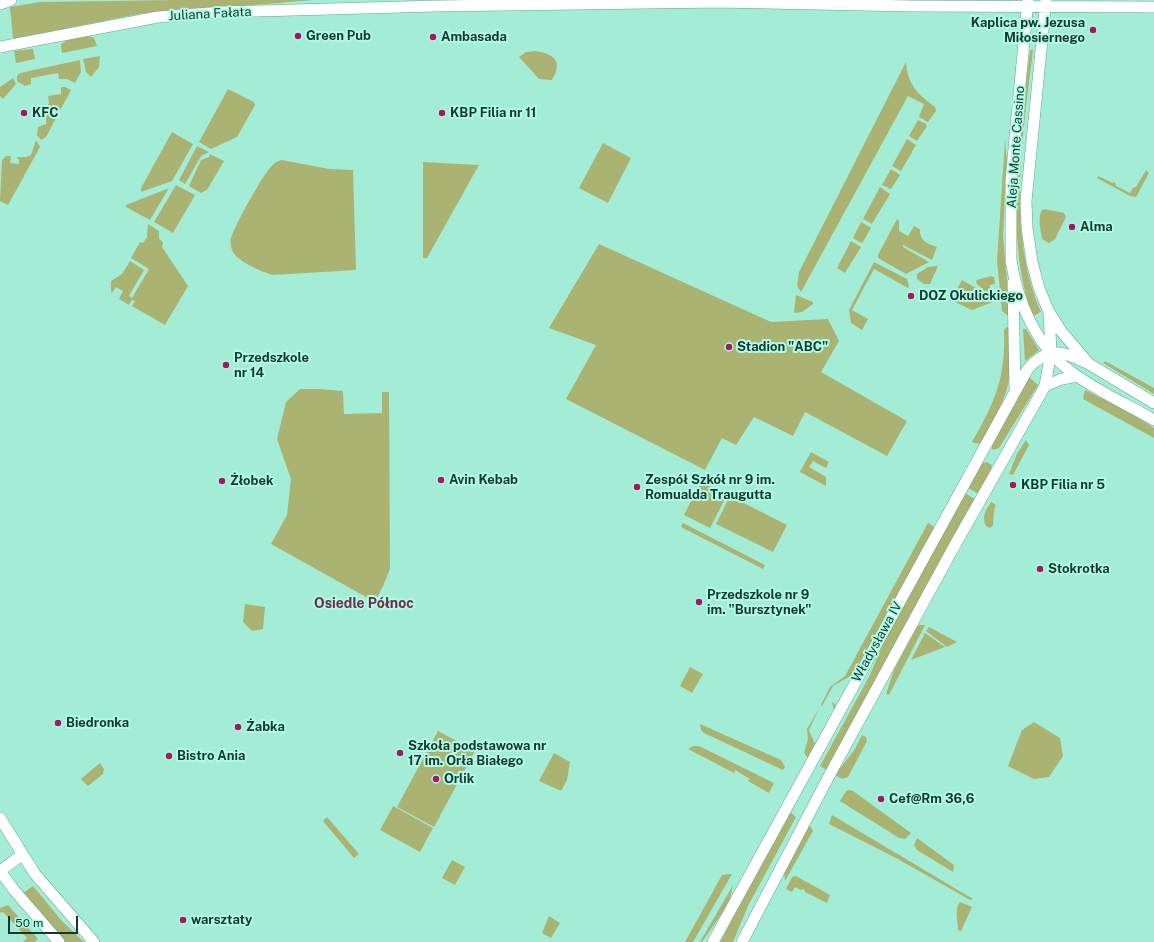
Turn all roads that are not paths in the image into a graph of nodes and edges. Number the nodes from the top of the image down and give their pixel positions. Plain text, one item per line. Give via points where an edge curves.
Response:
1 (11, 0) edge
2 (1028, 3) edge
3 (1046, 3) edge
4 (0, 4) edge
5 (1154, 7) edge
6 (0, 47) edge
7 (1013, 273) junction
8 (1049, 312) junction
9 (1051, 352) junction
10 (1089, 364) junction
11 (1077, 376) junction
12 (1045, 386) junction
13 (1015, 392) junction
14 (1154, 403) edge
15 (1154, 420) edge
16 (0, 818) edge
17 (22, 855) junction
18 (0, 871) edge
19 (58, 942) edge
20 (94, 942) edge
21 (713, 942) edge
22 (742, 942) edge

1 - 4 street
2 - 3 street, Juliana Fałata
2 - 6 street, Juliana Fałata via 719,2 222,12 158,17
2 - 7 street, Aleja Monte Cassino via 1011,180
3 - 5 street, Juliana Fałata
3 - 8 street, Aleja Monte Cassino via 1026,201 1032,262
7 - 9 street, Aleja Monte Cassino via 1030,322
7 - 13 street
8 - 9 street, Władysława IV
8 - 10 street, Aleja Monte Cassino via 1061,331
9 - 10 street via 1069,355
9 - 11 street, Aleja Monte Cassino
9 - 12 street, Władysława IV
9 - 13 street, Władysława IV via 1035,361
10 - 14 street, Aleja Monte Cassino
11 - 12 street
11 - 15 street, Aleja Monte Cassino
12 - 22 street, Władysława IV via 829,776
13 - 21 street, Władysława IV
16 - 17 street
17 - 18 street
17 - 20 street
18 - 19 street

